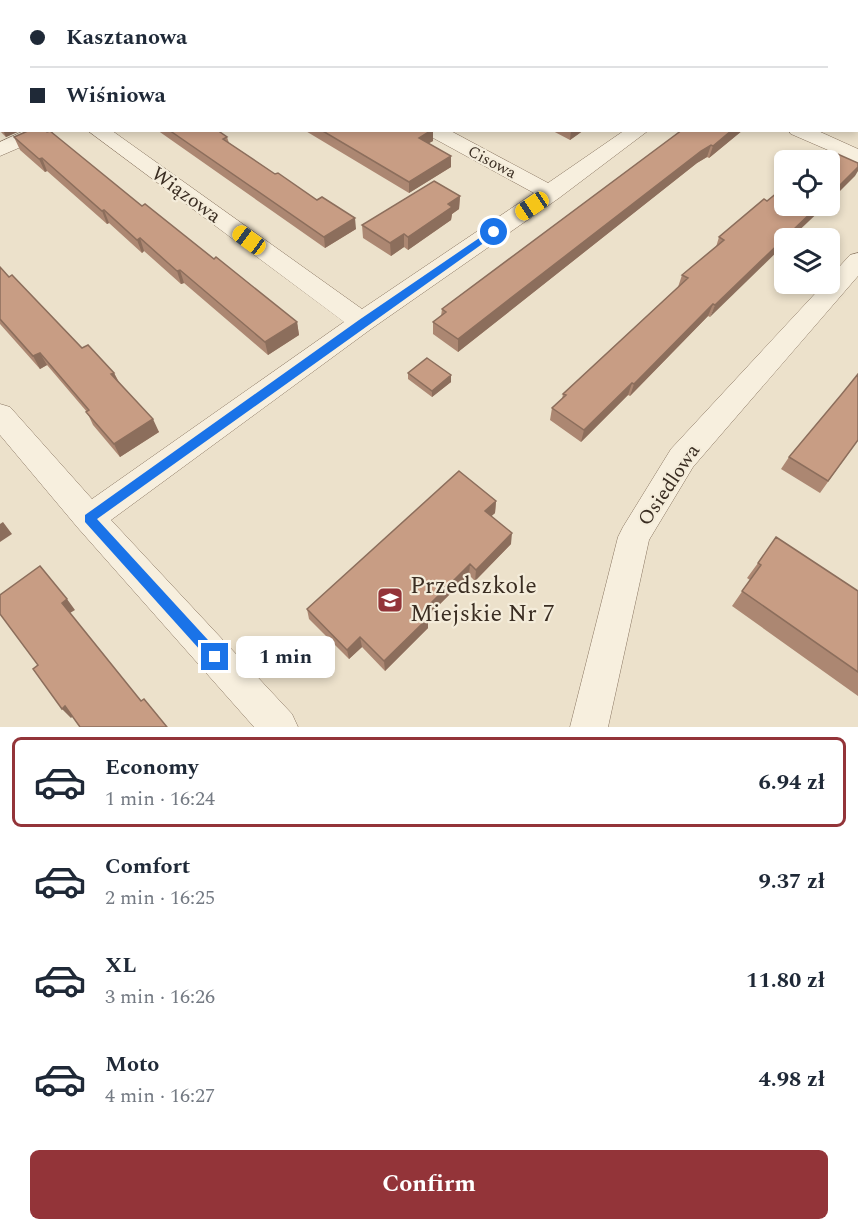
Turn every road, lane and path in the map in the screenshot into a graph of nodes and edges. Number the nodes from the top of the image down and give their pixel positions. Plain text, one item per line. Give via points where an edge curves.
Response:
1 (40, 132) edge
2 (100, 132) edge
3 (437, 132) edge
4 (636, 132) edge
5 (805, 132) edge
6 (0, 150) edge
7 (858, 157) edge
8 (551, 193) junction
9 (858, 261) edge
10 (362, 322) junction
11 (0, 414) edge
12 (89, 518) junction
13 (279, 727) edge
14 (589, 727) edge

1 - 6 street
2 - 10 street, Wiązowa
3 - 8 street, Cisowa
4 - 8 street
5 - 7 street
8 - 10 street
9 - 14 street, Osiedlowa via 682,458 634,537
10 - 12 street
11 - 12 street
12 - 13 street

